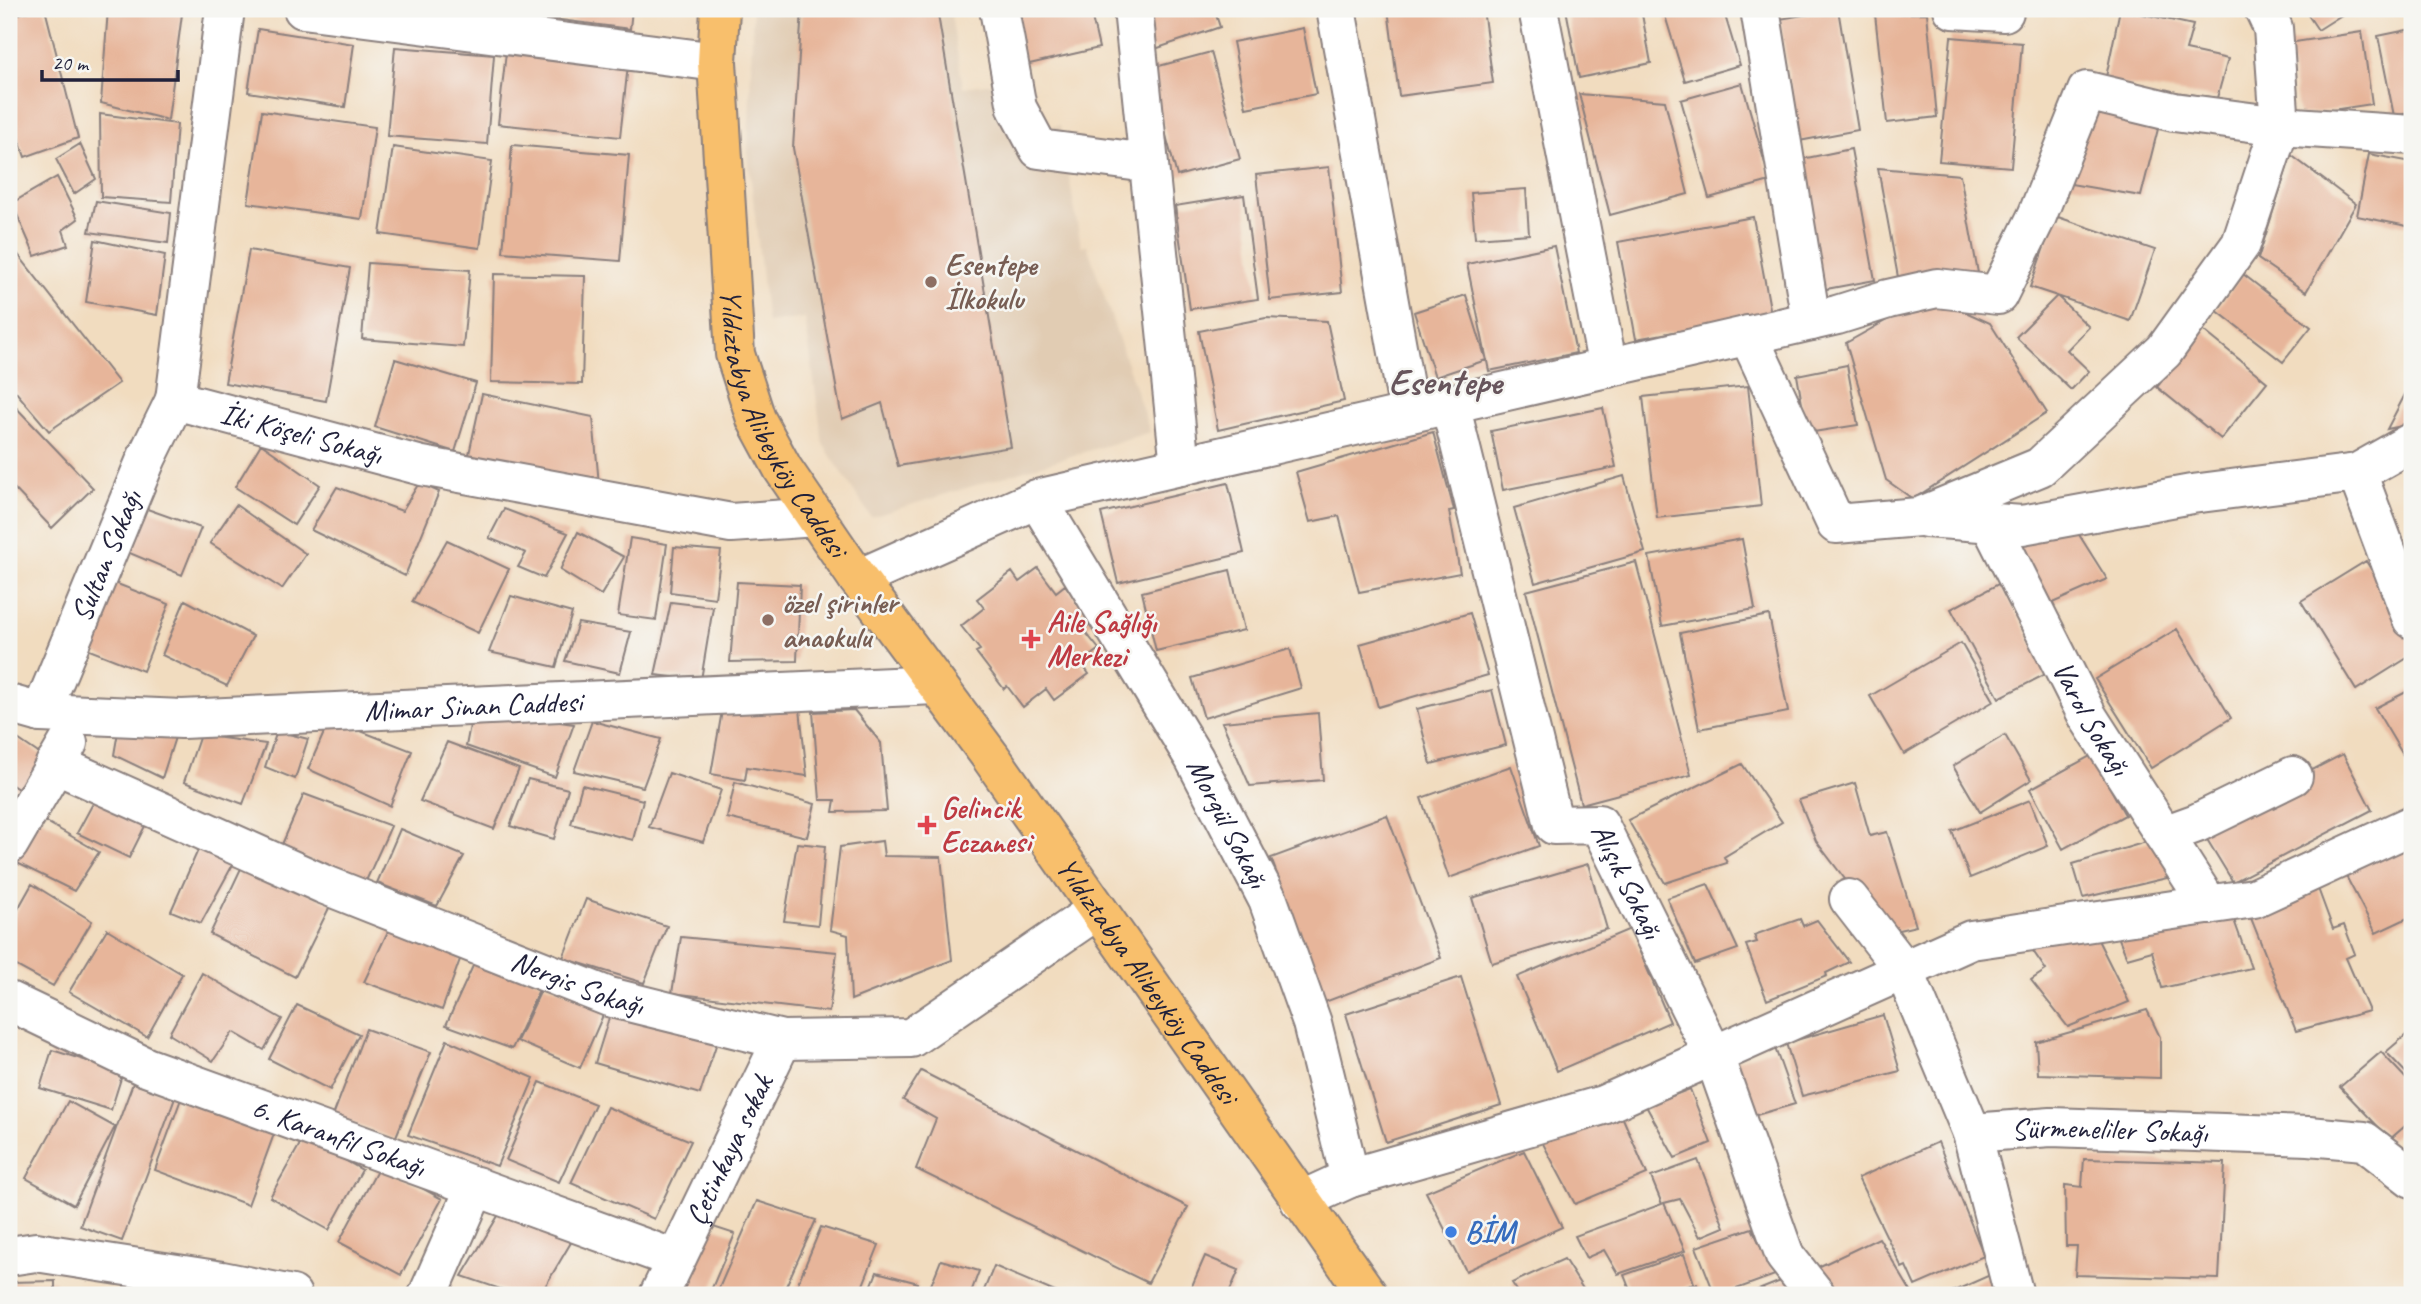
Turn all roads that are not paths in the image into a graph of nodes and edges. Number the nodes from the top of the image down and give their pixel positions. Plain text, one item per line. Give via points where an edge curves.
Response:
1 (225, 9) edge
2 (303, 9) edge
3 (720, 9) edge
4 (999, 9) edge
5 (1133, 9) edge
6 (1336, 9) edge
7 (1538, 9) edge
8 (1760, 9) edge
9 (1953, 9) edge
10 (2264, 9) edge
11 (2004, 12) dead end
12 (717, 62) junction
13 (2280, 126) junction
14 (2412, 135) edge
15 (1148, 163) junction
16 (1811, 321) junction
17 (1748, 335) junction
18 (1608, 368) junction
19 (176, 400) junction
20 (1450, 404) junction
21 (1409, 413) junction
22 (2412, 442) edge
23 (1180, 466) junction
24 (2357, 473) junction
25 (1037, 499) junction
26 (816, 517) junction
27 (1919, 517) junction
28 (1990, 523) junction
29 (858, 579) junction
30 (2412, 619) edge
31 (936, 685) junction
32 (25, 708) edge
33 (84, 715) junction
34 (55, 764) junction
35 (2293, 776) dead end
36 (2412, 825) edge
37 (2164, 835) junction
38 (9, 844) edge
39 (1849, 899) dead end
40 (2209, 905) junction
41 (1097, 910) junction
42 (1904, 970) junction
43 (9, 1001) edge
44 (782, 1040) junction
45 (1714, 1056) junction
46 (1972, 1133) junction
47 (1350, 1178) junction
48 (2412, 1178) edge
49 (476, 1186) junction
50 (1300, 1201) junction
51 (18, 1247) edge
52 (675, 1259) junction
53 (292, 1295) edge
54 (428, 1295) edge
55 (659, 1295) edge
56 (1368, 1295) edge
57 (1816, 1295) edge
58 (2014, 1295) edge

1 - 19 street
2 - 12 street
3 - 12 main road, Yıldıztabya Alibeyköy Caddesi
4 - 15 street via 1017,108 1039,149
5 - 15 street
6 - 21 street
7 - 18 street
8 - 16 street
9 - 11 street
10 - 13 street via 2273,28
12 - 26 main road, Yıldıztabya Alibeyköy Caddesi via 735,354 756,419
13 - 14 street
13 - 16 street via 2174,112 2087,91 2037,216 1998,295 1937,288
13 - 27 street via 2241,244 2164,351 2040,467
15 - 23 street
16 - 17 street
17 - 18 street
17 - 27 street via 1836,524
18 - 20 street
19 - 26 street, İki Köşeli Sokağı via 422,467 717,521
19 - 32 street, Sultan Sokağı
20 - 21 street
20 - 45 street, Alışık Sokağı via 1554,825 1599,824
21 - 23 street
22 - 24 street
23 - 25 street
24 - 28 street via 2192,494 2022,524
24 - 30 street
25 - 29 street
25 - 47 street, Morgül Sokağı via 1194,758 1268,900 1312,1023
26 - 29 main road, Yıldıztabya Alibeyköy Caddesi
27 - 28 street
28 - 37 street, Varol Sokağı via 2088,717
29 - 31 main road, Yıldıztabya Alibeyköy Caddesi
31 - 33 street, Mimar Sinan Caddesi via 182,719
31 - 41 main road, Yıldıztabya Alibeyköy Caddesi
32 - 33 street, Mimar Sinan Caddesi
33 - 34 street
34 - 38 street
34 - 44 street, Nergis Sokağı via 323,884 609,997
35 - 37 street
36 - 40 street via 2254,898
37 - 40 street, Varol Sokağı
39 - 42 street, Sürmeneliler Sokağı
40 - 42 street via 1972,940
41 - 44 street, Nergis Sokağı via 911,1038
41 - 50 main road, Yıldıztabya Alibeyköy Caddesi
42 - 45 street
42 - 46 street, Sürmeneliler Sokağı
43 - 49 street, 6. Karanfil Sokağı via 146,1067
44 - 52 street, Çetinkaya sokak
45 - 47 street via 1604,1105
45 - 57 street, Alışık Sokağı via 1785,1256
46 - 48 street, Sürmeneliler Sokağı via 2051,1127 2364,1140
46 - 58 street
47 - 50 street
49 - 52 street, 6. Karanfil Sokağı
49 - 54 street
50 - 56 main road, Yıldıztabya Alibeyköy Caddesi
51 - 53 street
52 - 55 street, Çetinkaya sokak

